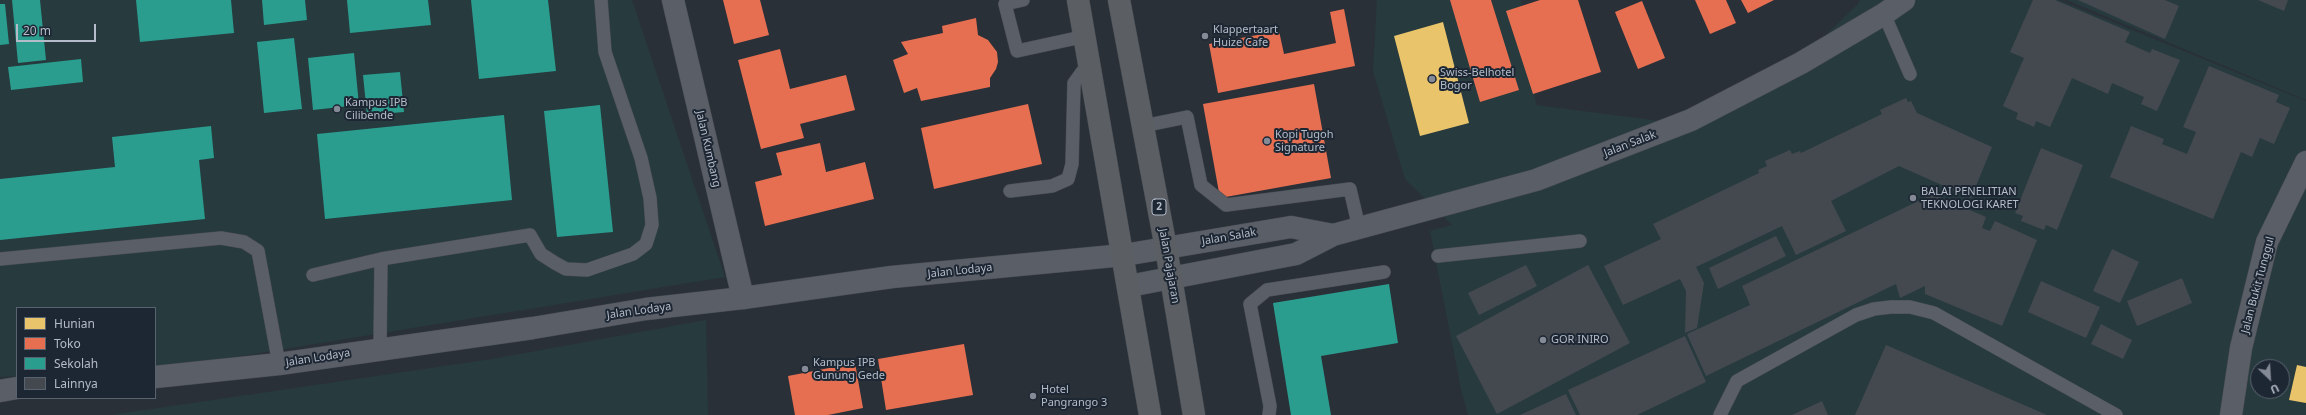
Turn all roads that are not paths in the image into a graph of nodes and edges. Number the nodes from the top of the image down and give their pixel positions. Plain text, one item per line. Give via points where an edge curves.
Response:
1 (673, 0) edge
2 (1023, 0) edge
3 (1078, 0) edge
4 (1119, 0) edge
5 (1904, 0) edge
6 (604, 1) edge
7 (1884, 14) junction
8 (1086, 36) junction
9 (1091, 68) junction
10 (1910, 74) dead end
11 (1143, 126) junction
12 (2306, 162) edge
13 (1010, 191) dead end
14 (1359, 228) junction
15 (1333, 235) junction
16 (1580, 241) dead end
17 (1166, 248) junction
18 (1124, 255) junction
19 (1438, 256) dead end
20 (0, 259) edge
21 (381, 259) junction
22 (1384, 272) dead end
23 (313, 275) dead end
24 (1172, 279) junction
25 (1129, 286) junction
26 (743, 298) junction
27 (380, 348) junction
28 (279, 364) junction
29 (156, 377) edge
30 (1150, 415) edge
31 (1194, 415) edge
32 (1269, 415) edge
33 (1720, 415) edge
34 (2116, 415) edge
35 (2231, 415) edge

1 - 26 street, Jalan Kumbang
2 - 8 lane via 1006,4 1017,51
3 - 8 highway
4 - 11 highway, Jalan Pajajaran / 2
5 - 7 street, Jalan Salak
6 - 21 lane via 605,52 641,158 650,198 652,225 646,244 633,254 587,270 566,269 555,263 542,254 530,236
7 - 10 lane
7 - 14 street, Jalan Salak via 1794,66 1691,120 1536,180
8 - 9 highway
9 - 13 lane via 1082,72 1074,83 1072,164 1068,179 1052,186
9 - 18 highway
11 - 14 lane via 1187,117 1201,185 1226,205 1350,189
11 - 17 highway, Jalan Pajajaran / 2
12 - 35 street, Jalan Bukit Tunggul via 2267,242 2241,348
14 - 15 street, Jalan Salak
15 - 17 street, Jalan Salak via 1291,226
15 - 24 street, Jalan Salak via 1296,254
16 - 19 lane
17 - 18 street, Jalan Salak
17 - 24 highway, Jalan Pajajaran / 2
18 - 25 highway
18 - 26 street, Jalan Lodaya via 892,277
20 - 28 lane via 221,238 244,242 258,251
21 - 23 lane
21 - 27 lane
22 - 32 lane via 1267,290 1250,304 1270,406
24 - 25 street, Jalan Salak
24 - 31 highway, Jalan Pajajaran / 2
25 - 30 highway
26 - 27 street, Jalan Lodaya via 646,309 533,328
27 - 28 street, Jalan Lodaya
28 - 29 street, Jalan Lodaya
33 - 34 lane via 1737,381 1764,364 1803,346 1856,316 1874,309 1910,307 1934,314

